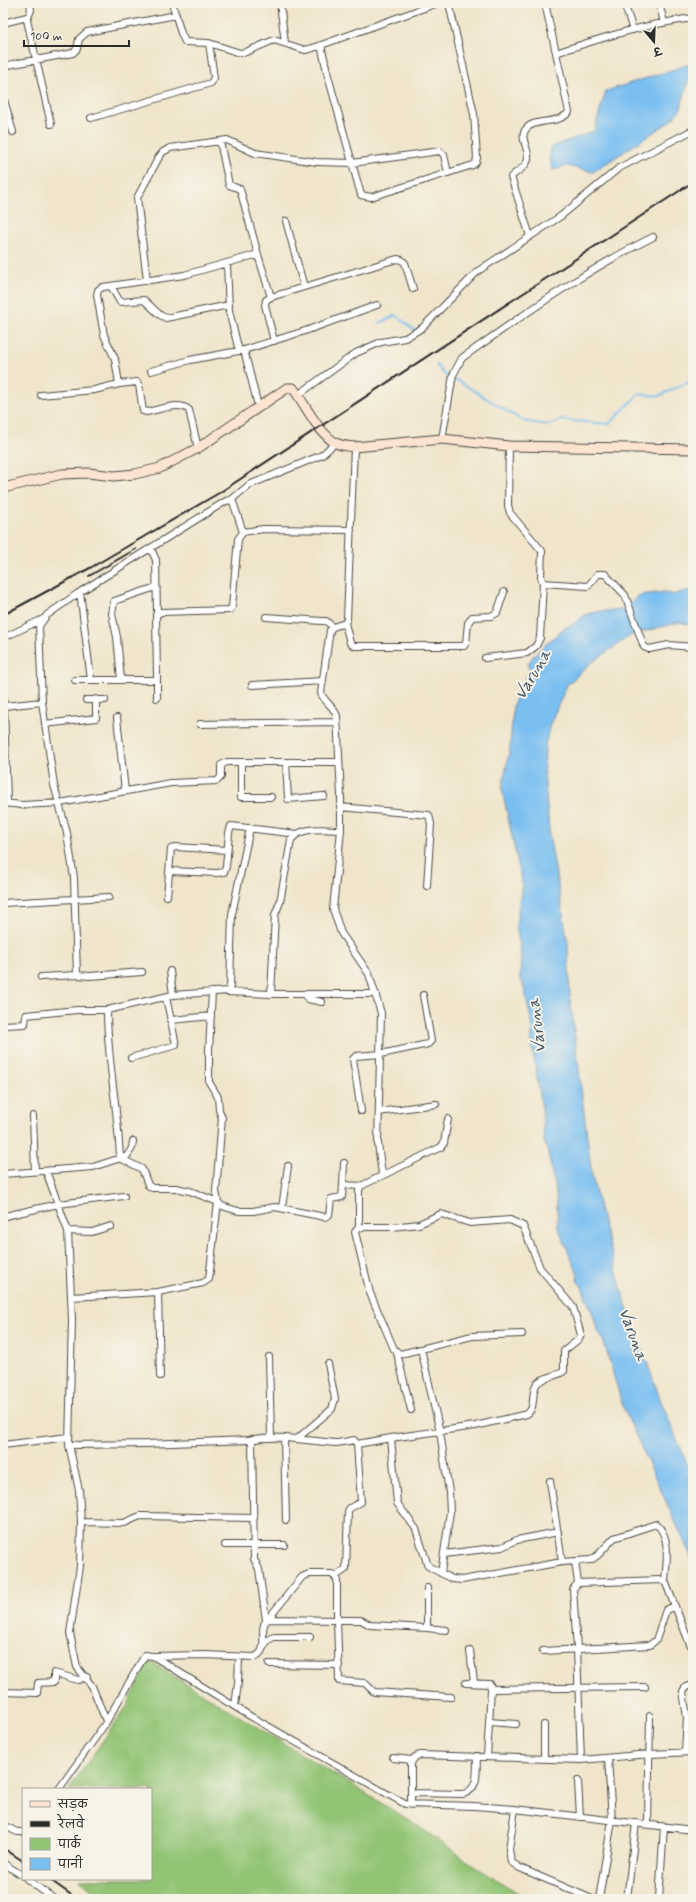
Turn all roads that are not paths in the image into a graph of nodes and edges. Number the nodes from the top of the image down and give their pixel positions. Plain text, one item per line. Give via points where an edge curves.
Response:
1 (30, 3) edge
2 (172, 3) edge
3 (280, 3) edge
4 (438, 3) edge
5 (449, 3) edge
6 (545, 3) edge
7 (624, 3) edge
8 (658, 3) edge
9 (176, 15) junction
10 (28, 17) junction
11 (693, 18) edge
12 (3, 23) edge
13 (664, 23) junction
14 (633, 30) junction
15 (285, 43) junction
16 (209, 44) junction
17 (321, 45) junction
18 (556, 52) junction
19 (36, 59) junction
20 (3, 66) edge
21 (3, 96) edge
22 (92, 118) dead end
23 (51, 124) dead end
24 (693, 130) edge
25 (13, 132) dead end
26 (220, 141) junction
27 (352, 163) junction
28 (448, 173) junction
29 (286, 221) dead end
30 (530, 236) junction
31 (653, 237) dead end
32 (259, 258) junction
33 (227, 263) junction
34 (147, 280) junction
35 (111, 286) junction
36 (304, 287) junction
37 (413, 289) dead end
38 (270, 297) junction
39 (377, 305) dead end
40 (229, 306) junction
41 (274, 341) junction
42 (241, 351) junction
43 (151, 371) dead end
44 (119, 384) junction
45 (41, 395) dead end
46 (298, 395) junction
47 (258, 406) junction
48 (442, 439) junction
49 (335, 443) junction
50 (354, 446) junction
51 (510, 446) junction
52 (198, 448) junction
53 (693, 449) edge
54 (3, 488) edge
55 (231, 500) junction
56 (351, 530) junction
57 (243, 532) junction
58 (151, 549) junction
59 (542, 583) junction
60 (156, 587) junction
61 (80, 592) junction
62 (504, 592) dead end
63 (157, 614) junction
64 (266, 617) dead end
65 (43, 619) junction
66 (345, 623) junction
67 (333, 627) junction
68 (3, 638) edge
69 (693, 647) edge
70 (485, 658) dead end
71 (157, 677) junction
72 (74, 680) dead end
73 (91, 680) junction
74 (121, 680) junction
75 (323, 681) junction
76 (252, 685) dead end
77 (3, 689) edge
78 (157, 698) dead end
79 (86, 700) dead end
80 (96, 700) junction
81 (105, 700) dead end
82 (42, 702) junction
83 (3, 706) edge
84 (117, 718) dead end
85 (337, 722) junction
86 (45, 724) junction
87 (200, 724) dead end
88 (241, 762) junction
89 (286, 762) junction
90 (339, 762) junction
91 (125, 791) junction
92 (324, 796) dead end
93 (271, 797) dead end
94 (5, 802) edge
95 (60, 803) junction
96 (340, 807) junction
97 (250, 828) junction
98 (341, 830) junction
99 (297, 834) junction
100 (227, 850) junction
101 (170, 871) junction
102 (427, 886) dead end
103 (167, 896) dead end
104 (109, 897) dead end
105 (74, 899) junction
106 (3, 903) edge
107 (3, 957) edge
108 (170, 971) dead end
109 (142, 972) dead end
110 (77, 974) junction
111 (4, 977) edge
112 (41, 977) dead end
113 (212, 992) junction
114 (227, 992) junction
115 (272, 994) junction
116 (305, 994) junction
117 (376, 994) junction
118 (423, 995) dead end
119 (170, 996) junction
120 (322, 1002) dead end
121 (107, 1010) junction
122 (211, 1016) junction
123 (172, 1020) junction
124 (3, 1025) edge
125 (381, 1054) junction
126 (131, 1058) dead end
127 (436, 1104) dead end
128 (361, 1111) dead end
129 (379, 1112) junction
130 (33, 1116) dead end
131 (448, 1119) dead end
132 (133, 1141) dead end
133 (120, 1158) junction
134 (344, 1163) dead end
135 (288, 1166) dead end
136 (46, 1171) junction
137 (35, 1172) junction
138 (3, 1174) edge
139 (382, 1174) junction
140 (343, 1185) junction
141 (361, 1186) junction
142 (124, 1196) dead end
143 (218, 1202) junction
144 (58, 1204) junction
145 (282, 1208) junction
146 (5, 1216) dead end
147 (111, 1226) dead end
148 (359, 1226) junction
149 (68, 1231) junction
150 (158, 1292) junction
151 (71, 1297) junction
152 (522, 1334) dead end
153 (420, 1349) junction
154 (397, 1352) junction
155 (269, 1358) dead end
156 (328, 1364) dead end
157 (160, 1376) dead end
158 (411, 1410) dead end
159 (440, 1432) junction
160 (68, 1437) junction
161 (271, 1438) junction
162 (284, 1438) junction
163 (298, 1438) junction
164 (391, 1438) junction
165 (252, 1439) junction
166 (356, 1444) junction
167 (3, 1445) edge
168 (68, 1445) junction
169 (550, 1481) dead end
170 (254, 1518) junction
171 (286, 1520) dead end
172 (81, 1522) junction
173 (558, 1532) junction
174 (254, 1545) junction
175 (284, 1545) dead end
176 (225, 1546) dead end
177 (444, 1554) junction
178 (575, 1561) junction
179 (562, 1562) junction
180 (441, 1573) junction
181 (336, 1576) junction
182 (665, 1582) junction
183 (578, 1583) junction
184 (427, 1588) dead end
185 (675, 1606) junction
186 (267, 1620) junction
187 (337, 1620) junction
188 (427, 1628) junction
189 (446, 1630) dead end
190 (310, 1638) dead end
191 (263, 1649) junction
192 (577, 1649) junction
193 (470, 1651) dead end
194 (543, 1651) dead end
195 (693, 1652) edge
196 (153, 1656) junction
197 (239, 1657) junction
198 (269, 1664) dead end
199 (339, 1665) junction
200 (87, 1677) junction
201 (474, 1682) junction
202 (466, 1683) dead end
203 (693, 1684) edge
204 (644, 1687) dead end
205 (579, 1688) junction
206 (491, 1689) junction
207 (3, 1692) edge
208 (451, 1697) dead end
209 (235, 1706) junction
210 (650, 1716) dead end
211 (106, 1721) junction
212 (490, 1722) junction
213 (516, 1724) dead end
214 (544, 1725) dead end
215 (685, 1752) junction
216 (693, 1752) edge
217 (650, 1754) junction
218 (476, 1756) junction
219 (487, 1757) junction
220 (393, 1758) dead end
221 (608, 1758) junction
222 (544, 1759) junction
223 (412, 1760) junction
224 (581, 1760) junction
225 (578, 1781) dead end
226 (60, 1788) edge
227 (411, 1793) junction
228 (411, 1805) junction
229 (515, 1809) junction
230 (580, 1817) junction
231 (612, 1820) junction
232 (636, 1823) junction
233 (648, 1824) junction
234 (3, 1825) edge
235 (664, 1827) junction
236 (693, 1830) edge
237 (22, 1832) edge
238 (3, 1863) edge
239 (22, 1875) edge
240 (28, 1880) edge
241 (54, 1899) edge
242 (592, 1899) edge
243 (599, 1899) edge
244 (626, 1899) edge
245 (659, 1899) edge

1 - 10 street
2 - 9 street
3 - 15 street
4 - 17 street
5 - 28 street via 474,114 477,158 473,165
6 - 18 street
7 - 14 street
8 - 13 street
9 - 16 street via 185,42
9 - 19 street via 87,32 79,39 78,49 73,53
10 - 12 street
10 - 19 street
11 - 13 street
13 - 14 street
14 - 18 street
15 - 16 street via 274,40 240,53
15 - 17 street via 305,50
16 - 22 street via 214,78 211,83
17 - 27 street
18 - 30 street via 569,112 562,118 526,128 524,135 527,163 511,177
19 - 20 street
19 - 23 street
21 - 25 street
24 - 30 street via 619,168 561,216
26 - 27 street via 234,142 255,153 317,162
26 - 32 street via 229,185 240,189
26 - 34 street via 170,148 163,152 139,194 137,203
27 - 28 street via 440,151 444,154
27 - 28 street via 359,190 365,197
29 - 36 street
30 - 46 street via 478,271 422,328 405,338 381,342 356,353
31 - 48 street via 598,268 462,358 453,375
32 - 33 street via 255,255
32 - 38 street
33 - 34 street via 184,275
33 - 40 street
34 - 35 street
35 - 40 street via 120,302 144,300 166,318
35 - 44 street via 98,290 97,294 104,335 115,359
36 - 37 street via 397,259 405,263
36 - 38 street
38 - 41 street via 265,305
39 - 41 street
40 - 42 street
41 - 42 street
42 - 43 street via 190,360
42 - 47 street
44 - 45 street via 94,390
44 - 52 street via 137,382 143,411 185,406 189,410
46 - 47 street via 293,388 287,388
46 - 49 street via 323,432
47 - 52 street
48 - 50 street
48 - 51 street
49 - 50 street
49 - 55 street via 322,455 249,485
50 - 56 street
51 - 53 street
51 - 59 street via 509,509 542,551
52 - 54 street via 174,462 146,472 114,476 62,474
55 - 57 street via 234,502
55 - 58 street
56 - 57 street via 263,529
56 - 66 street
57 - 63 street via 238,539 230,610
58 - 60 street via 156,560
58 - 61 street
59 - 69 street via 588,586 602,573 605,574 628,601 644,647
59 - 70 street via 540,638 536,646 527,653
60 - 63 street
60 - 74 street via 114,601 113,618 118,641
61 - 65 street
61 - 73 street
62 - 66 street via 497,613 491,616 472,617 464,646 354,646 350,643
63 - 71 street
64 - 67 street via 326,621
65 - 68 street
65 - 82 street via 38,630
66 - 67 street
67 - 75 street
71 - 74 street via 153,681
71 - 78 street
72 - 73 street
73 - 74 street
75 - 76 street
75 - 85 street via 321,693 335,711
77 - 83 street
79 - 80 street
80 - 81 street
80 - 86 street via 96,718
82 - 83 street
82 - 86 street
83 - 94 street
84 - 91 street
85 - 87 street
85 - 90 street
86 - 95 street via 54,785
88 - 89 street
88 - 91 street via 222,763 221,777 218,781 180,782
88 - 93 street via 241,796
89 - 90 street
89 - 92 street via 288,799
90 - 96 street
91 - 95 street
94 - 95 street via 22,805
95 - 105 street via 69,844 75,886
96 - 98 street
96 - 102 street via 429,815 431,824
97 - 99 street
97 - 100 street via 230,827
97 - 114 street via 232,914 230,988
98 - 99 street via 306,830
98 - 117 street via 333,909 341,933 369,974
99 - 115 street via 291,840 280,902 275,915
100 - 101 street via 224,872
100 - 101 street via 173,848 170,851
101 - 103 street
104 - 105 street
105 - 106 street
105 - 110 street
107 - 111 street
108 - 119 street
109 - 110 street via 90,976
110 - 112 street
113 - 114 street
113 - 119 street
113 - 122 street
114 - 115 street
115 - 116 street
116 - 117 street
116 - 120 street via 308,999
117 - 125 street via 381,1013
118 - 125 street via 431,1041 428,1044
119 - 121 street
119 - 123 street
121 - 124 street via 26,1015 25,1024
121 - 133 street
122 - 123 street
122 - 143 street via 209,1082 218,1097 222,1118 216,1186
123 - 126 street via 176,1045
125 - 128 street via 356,1056 352,1060
125 - 129 street
127 - 129 street
129 - 139 street via 378,1144
130 - 137 street
131 - 139 street via 441,1147
132 - 133 street via 130,1153
133 - 136 street via 88,1168
133 - 143 street via 142,1169 152,1188 176,1188
134 - 140 street
135 - 145 street
136 - 137 street
136 - 144 street
137 - 138 street
139 - 141 street
140 - 141 street
140 - 145 street via 342,1197 330,1200 329,1215 326,1217
141 - 148 street
142 - 144 street
143 - 145 street via 238,1211
143 - 150 street via 209,1279 203,1283
144 - 146 street
144 - 149 street
147 - 149 street via 92,1232
148 - 154 street via 355,1232 370,1293
148 - 159 street via 392,1227 418,1224 441,1214 470,1223 514,1221 526,1230 542,1271 573,1307 581,1335 564,1351 564,1371 538,1382 535,1386 530,1412
149 - 151 street
150 - 151 street
150 - 157 street
151 - 160 street
152 - 153 street via 472,1336
153 - 154 street via 400,1354
153 - 159 street
154 - 158 street
155 - 161 street
156 - 163 street via 334,1405
159 - 164 street
159 - 177 street via 450,1512
160 - 167 street
160 - 168 street
161 - 162 street
161 - 165 street
162 - 163 street
162 - 171 street
163 - 166 street via 336,1443 354,1440
164 - 166 street
164 - 180 street via 397,1503 416,1528 428,1566
165 - 168 street
165 - 170 street
166 - 181 street via 361,1502 348,1512 346,1569
168 - 172 street via 78,1490
169 - 173 street
170 - 172 street via 140,1516 124,1524
170 - 174 street
172 - 200 street via 80,1566 70,1633 78,1667
173 - 177 street via 502,1546
173 - 179 street
174 - 175 street
174 - 176 street
174 - 186 street via 254,1559 259,1569
177 - 180 street
178 - 179 street
178 - 182 street via 595,1558 614,1538 656,1524 660,1527 667,1545
178 - 183 street
179 - 180 street via 462,1580 452,1579
181 - 186 street via 306,1575
181 - 187 street
182 - 183 street
182 - 185 street
183 - 192 street via 573,1589
184 - 188 street
185 - 192 street via 666,1610 656,1640 650,1645
185 - 195 street
186 - 187 street
186 - 191 street via 264,1624
187 - 188 street via 361,1620 370,1625
187 - 199 street
188 - 189 street
190 - 191 street via 274,1637 268,1640
191 - 197 street via 257,1656
192 - 194 street
192 - 205 street
193 - 201 street
196 - 197 street
196 - 209 street
196 - 211 street via 145,1655
197 - 209 street
198 - 199 street
199 - 208 street via 339,1681 365,1683 374,1692
200 - 207 street via 78,1680 54,1673 54,1682 38,1683 37,1693
200 - 211 street
201 - 202 street
201 - 206 street via 490,1684
203 - 215 street via 682,1691 687,1718
204 - 205 street
205 - 206 street
205 - 224 street
206 - 212 street
209 - 228 street via 366,1780 395,1800
210 - 217 street
211 - 226 street
212 - 213 street
212 - 219 street
214 - 222 street
215 - 216 street
215 - 217 street
217 - 221 street
217 - 233 street
218 - 219 street
218 - 223 street via 420,1755
218 - 227 street via 476,1786 471,1792
219 - 222 street
220 - 223 street
221 - 224 street
221 - 231 street
222 - 224 street
223 - 227 street
225 - 230 street
227 - 228 street
228 - 229 street
229 - 230 street
229 - 242 street via 509,1849 511,1862
230 - 231 street
231 - 232 street
231 - 243 street
232 - 233 street
232 - 244 street
233 - 235 street
234 - 237 street
235 - 236 street
235 - 245 street
238 - 239 street
240 - 241 street

